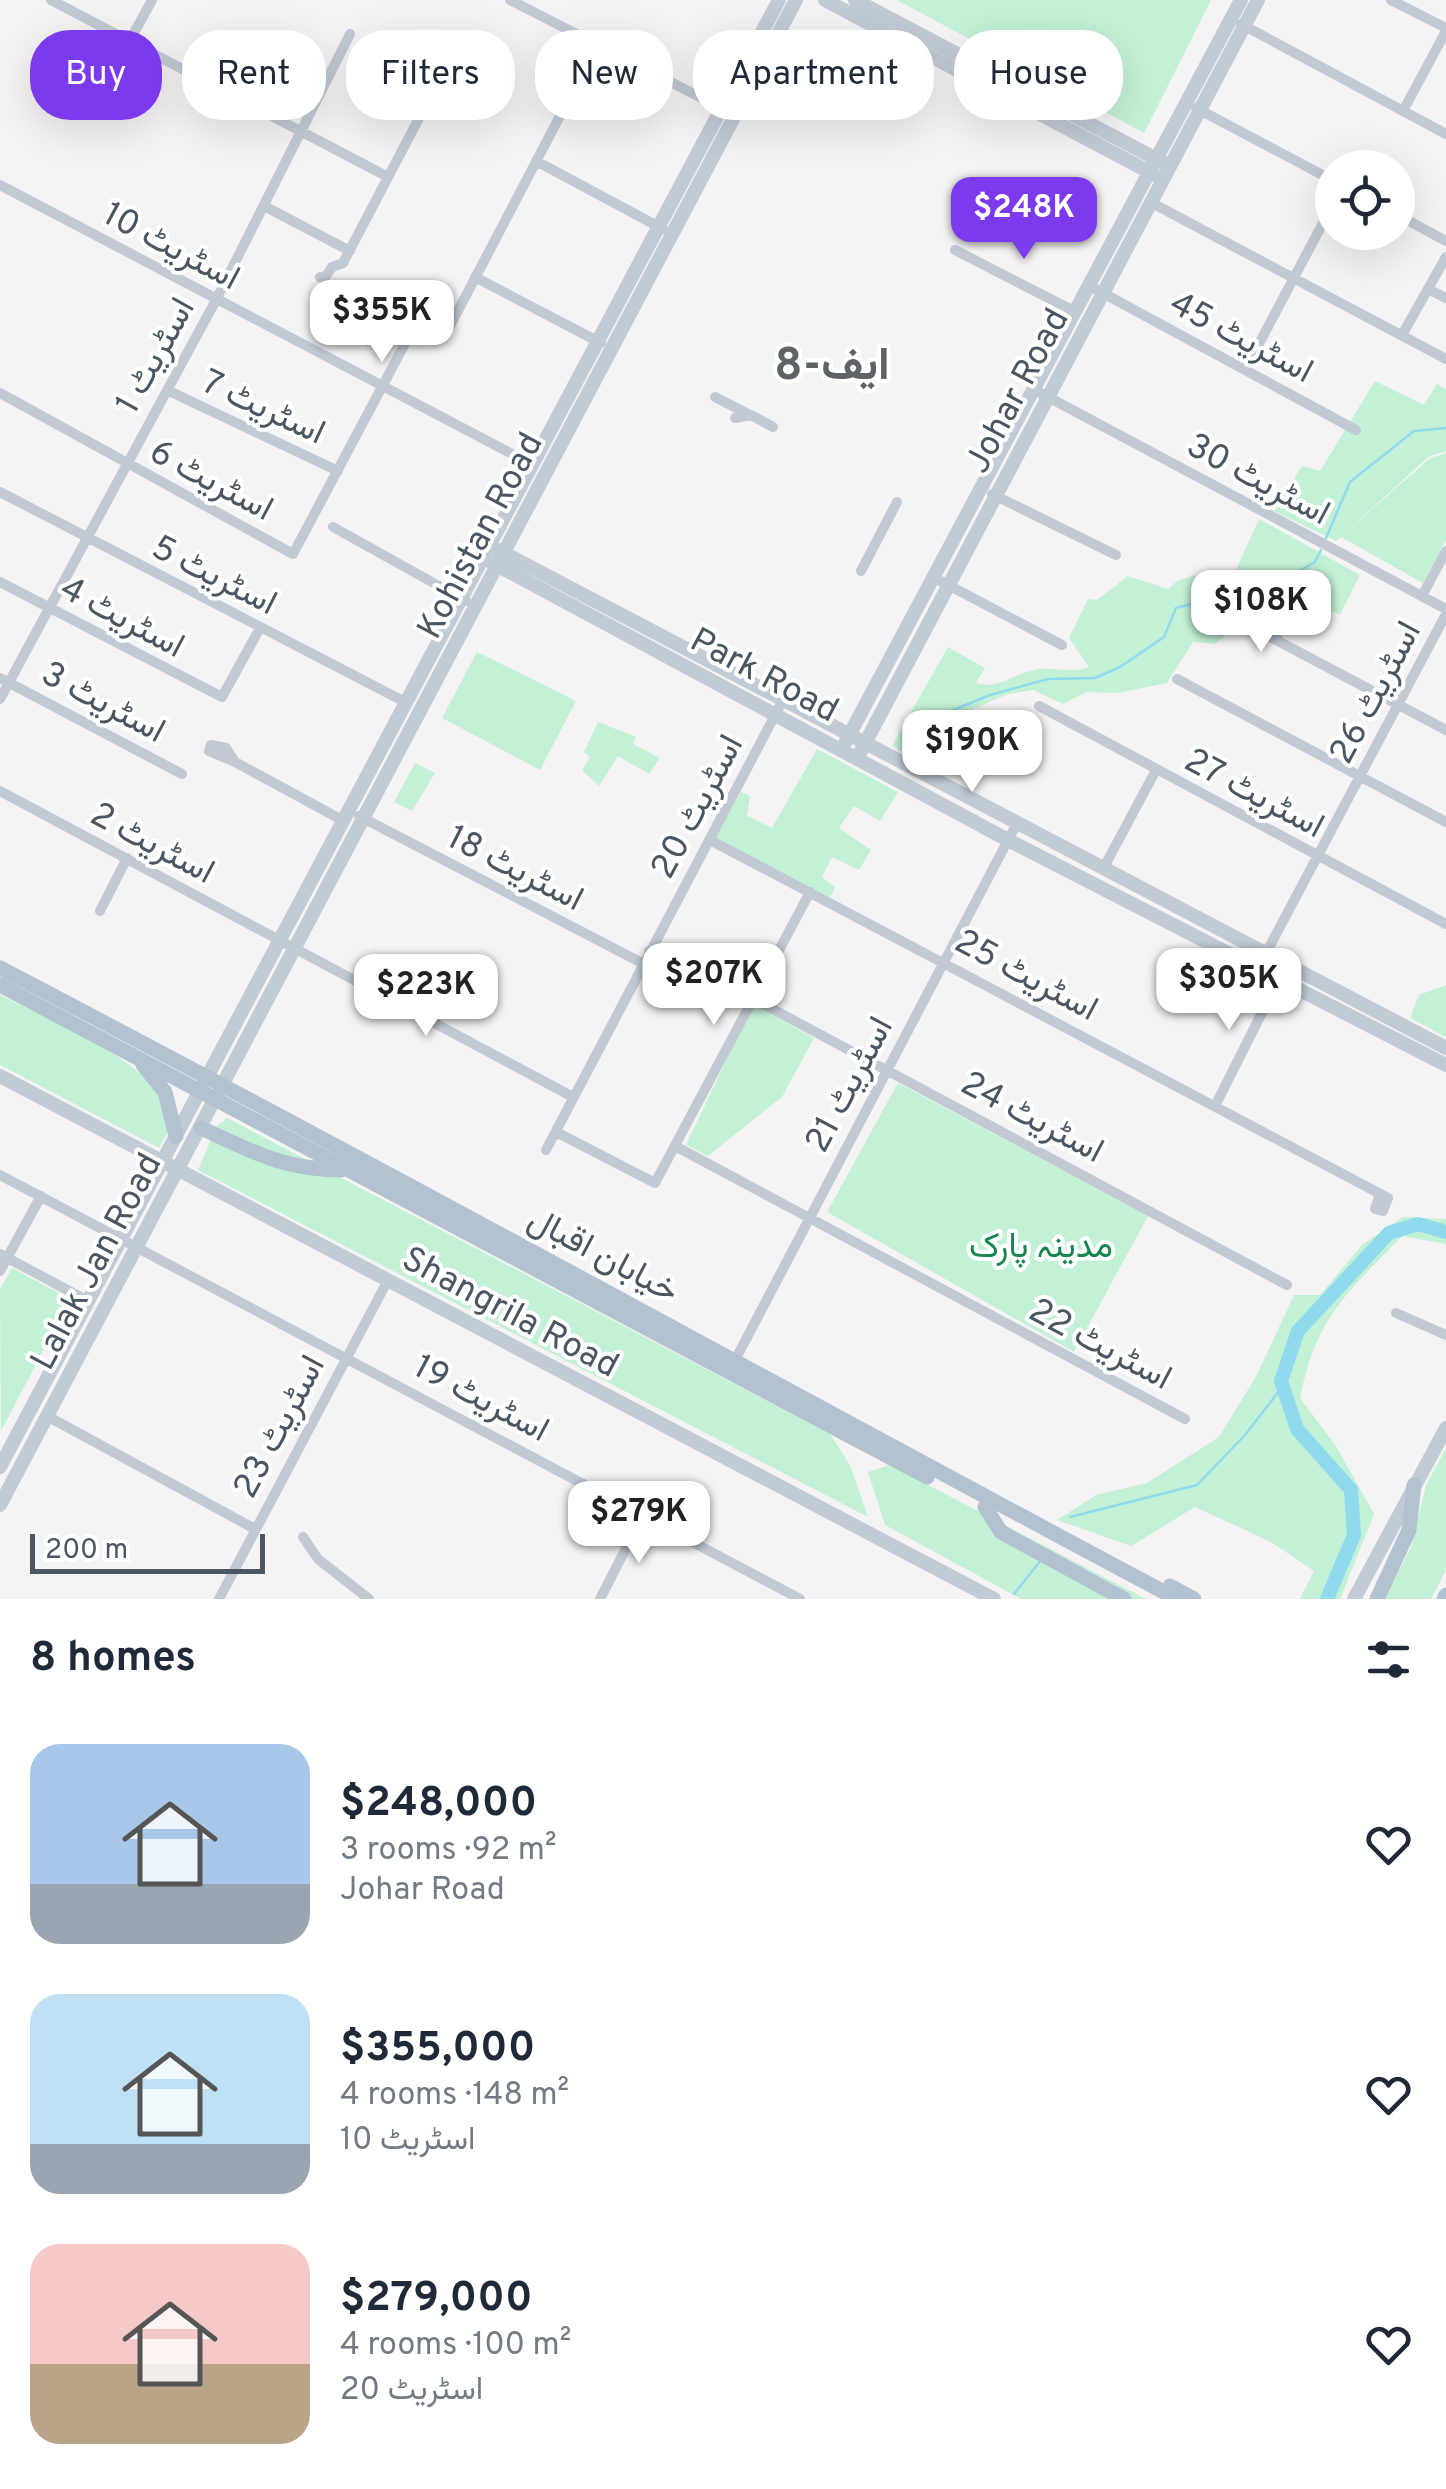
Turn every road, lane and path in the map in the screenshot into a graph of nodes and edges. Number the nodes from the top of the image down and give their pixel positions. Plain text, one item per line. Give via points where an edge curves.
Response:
1 (51, 0) edge
2 (152, 0) edge
3 (510, 0) edge
4 (779, 0) edge
5 (796, 0) edge
6 (825, 0) edge
7 (856, 0) edge
8 (1241, 0) edge
9 (1258, 0) edge
10 (1391, 0) edge
11 (1230, 20) junction
12 (1245, 26) junction
13 (107, 30) edge
14 (136, 30) edge
15 (766, 30) edge
16 (778, 30) edge
17 (1446, 30) edge
18 (346, 42) edge
19 (941, 54) junction
20 (162, 58) edge
21 (693, 94) edge
22 (1186, 104) junction
23 (1201, 110) junction
24 (1403, 111) junction
25 (418, 120) edge
26 (558, 120) edge
27 (725, 120) edge
28 (303, 131) junction
29 (1446, 134) edge
30 (536, 161) junction
31 (1152, 165) junction
32 (1315, 171) edge
33 (1167, 174) junction
34 (388, 177) junction
35 (0, 185) edge
36 (1152, 203) junction
37 (264, 206) junction
38 (1415, 224) edge
39 (667, 231) junction
40 (1315, 240) edge
41 (1446, 241) edge
42 (955, 250) dead end
43 (350, 251) junction
44 (1446, 258) edge
45 (320, 277) dead end
46 (475, 277) junction
47 (1295, 279) junction
48 (1095, 288) junction
49 (1428, 288) junction
50 (1446, 298) edge
51 (216, 300) junction
52 (1074, 311) junction
53 (1402, 335) junction
54 (606, 345) junction
55 (1446, 359) edge
56 (1245, 370) junction
57 (381, 388) junction
58 (167, 390) junction
59 (1040, 392) junction
60 (0, 393) edge
61 (715, 397) dead end
62 (750, 416) junction
63 (735, 418) dead end
64 (773, 427) dead end
65 (1356, 430) dead end
66 (544, 439) junction
67 (560, 447) junction
68 (126, 464) junction
69 (531, 464) junction
70 (338, 471) junction
71 (546, 472) junction
72 (988, 491) junction
73 (0, 492) edge
74 (896, 502) dead end
75 (333, 527) dead end
76 (88, 539) junction
77 (485, 551) junction
78 (1446, 552) edge
79 (1116, 555) dead end
80 (500, 559) junction
81 (861, 571) dead end
82 (940, 581) junction
83 (0, 582) edge
84 (1422, 596) junction
85 (460, 598) junction
86 (476, 607) junction
87 (50, 608) junction
88 (1446, 612) edge
89 (260, 628) junction
90 (1280, 642) dead end
91 (1062, 645) dead end
92 (1178, 679) dead end
93 (4, 680) edge
94 (0, 699) edge
95 (405, 702) junction
96 (1398, 704) junction
97 (779, 706) junction
98 (1038, 706) dead end
99 (1446, 730) edge
100 (846, 741) junction
101 (862, 750) junction
102 (236, 762) dead end
103 (1156, 770) junction
104 (182, 774) dead end
105 (1361, 776) junction
106 (0, 791) edge
107 (345, 815) junction
108 (364, 819) junction
109 (1446, 822) edge
110 (1017, 823) junction
111 (710, 840) junction
112 (1008, 840) junction
113 (127, 858) junction
114 (1319, 858) junction
115 (1103, 869) junction
116 (810, 892) junction
117 (100, 912) dead end
118 (1446, 924) edge
119 (280, 941) junction
120 (295, 949) junction
121 (649, 951) junction
122 (1266, 954) junction
123 (944, 961) junction
124 (642, 963) junction
125 (0, 968) edge
126 (1258, 969) junction
127 (1279, 979) junction
128 (0, 985) edge
129 (751, 1000) junction
130 (1446, 1048) edge
131 (136, 1057) junction
132 (1446, 1066) edge
133 (887, 1069) junction
134 (0, 1076) edge
135 (204, 1084) junction
136 (220, 1092) junction
137 (573, 1097) junction
138 (1215, 1106) junction
139 (200, 1128) junction
140 (556, 1132) junction
141 (176, 1136) junction
142 (674, 1146) junction
143 (546, 1150) dead end
144 (163, 1162) junction
145 (178, 1169) junction
146 (345, 1170) junction
147 (0, 1175) edge
148 (1380, 1194) dead end
149 (41, 1196) junction
150 (809, 1218) junction
151 (121, 1238) junction
152 (136, 1246) junction
153 (4, 1256) edge
154 (0, 1271) edge
155 (388, 1280) junction
156 (1287, 1285) dead end
157 (88, 1301) junction
158 (1396, 1313) dead end
159 (1446, 1335) edge
160 (346, 1356) junction
161 (732, 1365) junction
162 (47, 1416) junction
163 (1185, 1418) dead end
164 (1446, 1428) edge
165 (0, 1466) edge
166 (1414, 1485) junction
167 (988, 1504) junction
168 (0, 1505) edge
169 (643, 1515) junction
170 (255, 1529) junction
171 (304, 1537) dead end
172 (220, 1599) edge
173 (369, 1599) edge
174 (600, 1599) edge
175 (800, 1599) edge
176 (994, 1599) edge
177 (1124, 1599) edge
178 (1156, 1599) edge
179 (1177, 1599) edge
180 (1194, 1599) edge
181 (1354, 1599) edge
182 (1377, 1599) edge

1 - 13 street
2 - 14 street
3 - 21 street
4 - 15 street, Kohistan Road
5 - 16 street, Kohistan Road
6 - 19 street
7 - 19 street
8 - 11 street, Johar Road
9 - 12 street, Johar Road
10 - 17 street
11 - 12 street
11 - 22 street, Johar Road
12 - 23 street, Johar Road
12 - 24 street
17 - 24 street
18 - 28 street, اسٹریٹ 1
19 - 31 street
20 - 28 street
22 - 23 street
22 - 31 street, Johar Road
23 - 32 street
23 - 33 street, Johar Road
24 - 29 street
25 - 34 street
26 - 30 street
27 - 39 street, Kohistan Road
28 - 34 street
28 - 37 street, اسٹریٹ 1
30 - 39 street
30 - 46 street
31 - 33 street
31 - 48 street, Johar Road
33 - 36 street, Johar Road
34 - 43 street
35 - 51 street, اسٹریٹ 10
36 - 47 street
36 - 48 street, Johar Road
37 - 43 street
37 - 51 street, اسٹریٹ 1
38 - 41 street
39 - 54 street, Kohistan Road
40 - 47 street
42 - 52 street
43 - 45 street
44 - 49 street
46 - 54 street
46 - 57 street via 450,326 420,319
47 - 53 street
47 - 56 street
48 - 52 street, Johar Road
48 - 56 street, اسٹریٹ 45
48 - 59 street, Johar Road
49 - 50 street
49 - 53 street
51 - 57 street, اسٹریٹ 10
51 - 58 street, اسٹریٹ 1
52 - 59 street, Johar Road
53 - 55 street
54 - 66 street, Kohistan Road
54 - 67 street, Kohistan Road
56 - 65 street, اسٹریٹ 45
57 - 69 street, اسٹریٹ 10
57 - 70 street
58 - 68 street, اسٹریٹ 1
58 - 70 street, اسٹریٹ 7
59 - 72 street, Johar Road
59 - 84 street, اسٹریٹ 30
60 - 68 street, اسٹریٹ 6
61 - 62 street
62 - 63 street
62 - 64 street
66 - 67 street
66 - 69 street, Kohistan Road
67 - 71 street, Kohistan Road
68 - 70 street, اسٹریٹ 6 via 293,554
68 - 76 street, اسٹریٹ 1
69 - 71 street
69 - 77 street, Kohistan Road
71 - 80 street, Kohistan Road
72 - 79 street
72 - 82 street, Johar Road
73 - 76 street, اسٹریٹ 5
74 - 81 street
75 - 85 street
76 - 87 street, اسٹریٹ 1
76 - 89 street, اسٹریٹ 5
77 - 80 street, Park Road
77 - 85 street, Kohistan Road
78 - 84 street
80 - 86 street, Kohistan Road
80 - 97 street, Park Road
82 - 91 street
82 - 100 street, Johar Road
82 - 101 street, Johar Road
83 - 87 street, اسٹریٹ 4
84 - 88 street, اسٹریٹ 30
85 - 86 street
85 - 95 street, Kohistan Road
86 - 108 street, Kohistan Road
87 - 89 street, اسٹریٹ 4 via 222,697
87 - 93 street, اسٹریٹ 1
88 - 96 street, اسٹریٹ 26
89 - 95 street, اسٹریٹ 5
90 - 96 street
92 - 105 street
93 - 94 street, اسٹریٹ 1
93 - 104 street, اسٹریٹ 3
95 - 107 street, Kohistan Road
96 - 99 street
96 - 105 street, اسٹریٹ 26
97 - 100 street, Park Road
97 - 111 street, اسٹریٹ 20
98 - 103 street, اسٹریٹ 27
100 - 101 street, Park Road
101 - 110 street, Park Road
101 - 112 street, Park Road
102 - 107 street, اسٹریٹ 18
103 - 114 street, اسٹریٹ 27
103 - 115 street
105 - 109 street
105 - 114 street, اسٹریٹ 26
106 - 113 street, اسٹریٹ 2
107 - 108 street, اسٹریٹ 18
107 - 119 street, Kohistan Road
108 - 120 street, Kohistan Road
108 - 124 street, اسٹریٹ 18
110 - 112 street, اسٹریٹ 21
110 - 115 street, Park Road
111 - 116 street, اسٹریٹ 25
111 - 121 street, اسٹریٹ 20
112 - 123 street, اسٹریٹ 21
112 - 126 street, Park Road
113 - 117 street
113 - 119 street, اسٹریٹ 2
114 - 118 street, اسٹریٹ 27
114 - 122 street, اسٹریٹ 26
115 - 122 street, Park Road
116 - 123 street, اسٹریٹ 25
116 - 129 street
119 - 120 street, اسٹریٹ 2
119 - 135 street, Kohistan Road
120 - 136 street, Kohistan Road
120 - 137 street
121 - 124 street, اسٹریٹ 20
121 - 129 street, اسٹریٹ 24
122 - 126 street, اسٹریٹ 26
122 - 130 street, Park Road
123 - 133 street, اسٹریٹ 21
123 - 138 street, اسٹریٹ 25
124 - 137 street, اسٹریٹ 20
125 - 135 main road, خیابان اقبال
126 - 127 street, Park Road
127 - 132 street, Park Road
127 - 138 street
128 - 131 main road, خیابان اقبال
129 - 133 street, اسٹریٹ 24
129 - 142 street
131 - 135 main road, خیابان اقبال
131 - 141 main road via 166,1092
133 - 150 street, اسٹریٹ 21
133 - 156 street, اسٹریٹ 24
134 - 144 street, Shangrila Road
135 - 136 main road, خیابان اقبال
135 - 141 street, Lalak Jan Road
136 - 139 street, Lalak Jan Road
136 - 146 main road, خیابان اقبال
136 - 161 main road, خیابان اقبال
137 - 140 street, اسٹریٹ 20
138 - 148 street, اسٹریٹ 25 via 1388,1198 1383,1211 1375,1209
139 - 145 street, Lalak Jan Road
139 - 146 main road via 290,1167
140 - 142 street via 655,1183
140 - 143 street, اسٹریٹ 20
141 - 144 street, Lalak Jan Road
142 - 150 street, اسٹریٹ 22
144 - 145 street, Shangrila Road
144 - 151 street, Lalak Jan Road
145 - 152 street, Lalak Jan Road
145 - 155 street, Shangrila Road
146 - 161 main road, خیابان اقبال
147 - 149 street
149 - 151 street
149 - 153 street
150 - 161 street, اسٹریٹ 21
150 - 163 street, اسٹریٹ 22
151 - 152 street, اسٹریٹ 19
151 - 157 street, Lalak Jan Road
152 - 160 street, اسٹریٹ 19
152 - 162 street, Lalak Jan Road
153 - 154 street
153 - 157 street
155 - 160 street, اسٹریٹ 23
155 - 176 street, Shangrila Road
157 - 165 street, Lalak Jan Road
158 - 159 street
160 - 169 street, اسٹریٹ 19
160 - 170 street, اسٹریٹ 23
161 - 167 main road, خیابان اقبال
162 - 168 street, Lalak Jan Road
162 - 170 street
164 - 166 street
166 - 181 street
166 - 182 main road via 1409,1530
167 - 177 main road via 1000,1532
167 - 178 main road, خیابان اقبال
167 - 179 main road, خیابان اقبال
167 - 180 main road via 1034,1514
169 - 174 street
169 - 175 street, اسٹریٹ 19
170 - 172 street, اسٹریٹ 23
171 - 173 street via 332,1572

